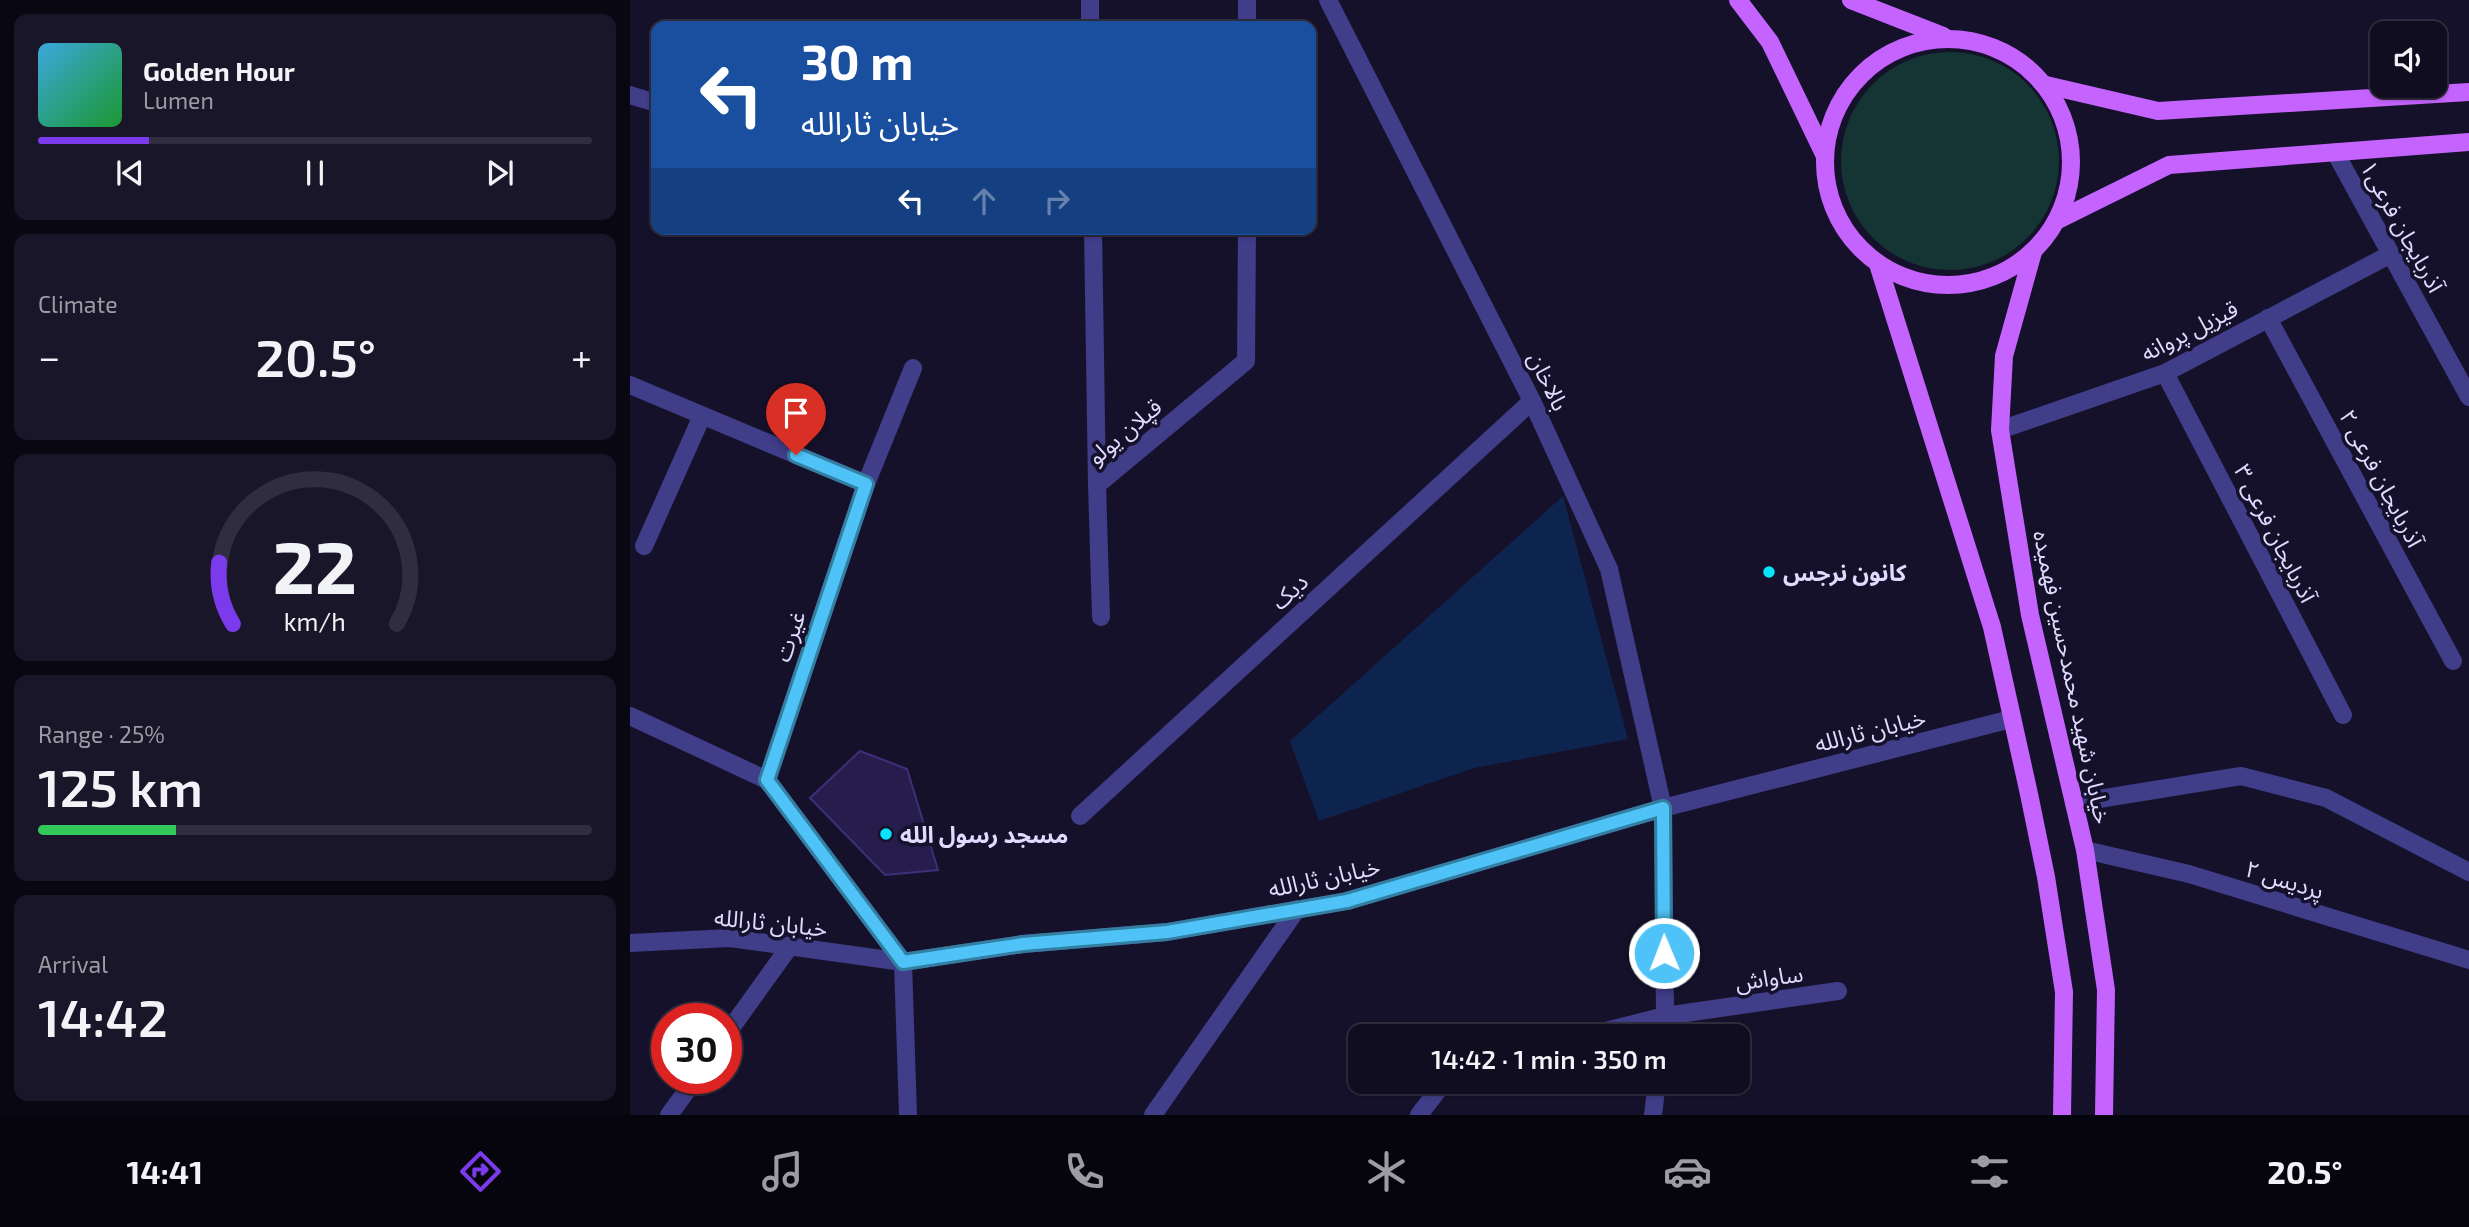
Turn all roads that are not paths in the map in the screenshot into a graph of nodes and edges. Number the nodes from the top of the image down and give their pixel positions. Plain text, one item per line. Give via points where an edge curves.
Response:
1 (1090, 0) edge
2 (1247, 0) edge
3 (1328, 0) edge
4 (1738, 0) edge
5 (1851, 0) edge
6 (1090, 21) edge
7 (1247, 21) edge
8 (1946, 38) junction
9 (2046, 85) junction
10 (2469, 92) edge
11 (630, 95) edge
12 (651, 101) edge
13 (2469, 142) edge
14 (2335, 152) junction
15 (1824, 154) junction
16 (2058, 220) junction
17 (1093, 235) edge
18 (1247, 235) edge
19 (2033, 252) junction
20 (2391, 254) junction
21 (1878, 264) junction
22 (2268, 318) junction
23 (912, 368) dead end
24 (2165, 373) junction
25 (630, 385) edge
26 (2469, 397) edge
27 (1532, 401) junction
28 (702, 416) junction
29 (2000, 430) junction
30 (866, 484) junction
31 (1097, 485) junction
32 (644, 546) dead end
33 (1101, 617) dead end
34 (2453, 661) dead end
35 (2343, 715) dead end
36 (630, 716) edge
37 (2011, 719) junction
38 (767, 780) junction
39 (2074, 803) junction
40 (1663, 808) junction
41 (1080, 816) dead end
42 (2085, 850) junction
43 (2469, 872) edge
44 (1297, 909) junction
45 (630, 943) edge
46 (790, 946) junction
47 (2469, 960) edge
48 (903, 962) junction
49 (1838, 992) dead end
50 (742, 1013) edge
51 (1665, 1016) junction
52 (1633, 1024) edge
53 (1664, 1024) edge
54 (684, 1094) edge
55 (1435, 1094) edge
56 (1656, 1094) edge
57 (669, 1115) edge
58 (908, 1115) edge
59 (1153, 1115) edge
60 (1419, 1115) edge
61 (1653, 1115) edge
62 (2062, 1115) edge
63 (2104, 1115) edge

1 - 6 street
2 - 7 street
3 - 27 street, بالاخان
4 - 15 main road via 1770,42
5 - 8 main road
8 - 9 main road via 1984,43 2018,59
8 - 15 main road via 1916,42 1887,54 1862,72 1829,124
9 - 10 main road via 2158,111
9 - 16 main road via 2063,116 2072,150 2070,186
11 - 12 street
13 - 14 main road
14 - 16 main road via 2169,165
14 - 20 street, آذربایجان فرعی۱
15 - 21 main road via 1828,196 1847,234
16 - 19 main road
17 - 31 street, قپلان یولو
18 - 31 street, قپلان یولو via 1246,361
19 - 21 main road via 1999,275 1960,285 1917,282
19 - 29 main road, خیابان شهید محمدحسین فهمیده via 2004,356
20 - 22 street, قیزیل پروانه
20 - 26 street, آذربایجان فرعی۱
21 - 37 main road via 1992,627
22 - 24 street, قیزیل پروانه
22 - 34 street, آذربایجان فرعی ۲
23 - 30 street, غیرت
24 - 29 street, قیزیل پروانه
24 - 35 street, آذربایجان فرعی ۳
25 - 28 street
27 - 40 street, بالاخان via 1609,569
27 - 41 street, دیک
28 - 30 street
28 - 32 street
29 - 39 main road, خیابان شهید محمدحسین فهمیده via 2030,615
30 - 38 street, غیرت
31 - 33 street
36 - 38 street
37 - 40 street, خیابان ثارالله
37 - 62 main road via 2043,865 2064,992
38 - 48 street
39 - 42 main road, خیابان شهید محمدحسین فهمیده
39 - 43 street via 2241,776 2326,798
40 - 44 street, خیابان ثارالله via 1347,901
40 - 51 street, بالاخان
42 - 47 street, پردیس ۲ via 2189,874
42 - 63 main road, خیابان شهید محمدحسین فهمیده via 2106,990
44 - 48 street, خیابان ثارالله via 1167,932 1023,944
44 - 59 street
45 - 46 street, خیابان ثارالله via 730,938
46 - 48 street, خیابان ثارالله
46 - 50 street
48 - 58 street
49 - 51 street, ساواش
51 - 52 street, ساواش
51 - 53 street, بالاخان
54 - 57 street
55 - 60 street
56 - 61 street

